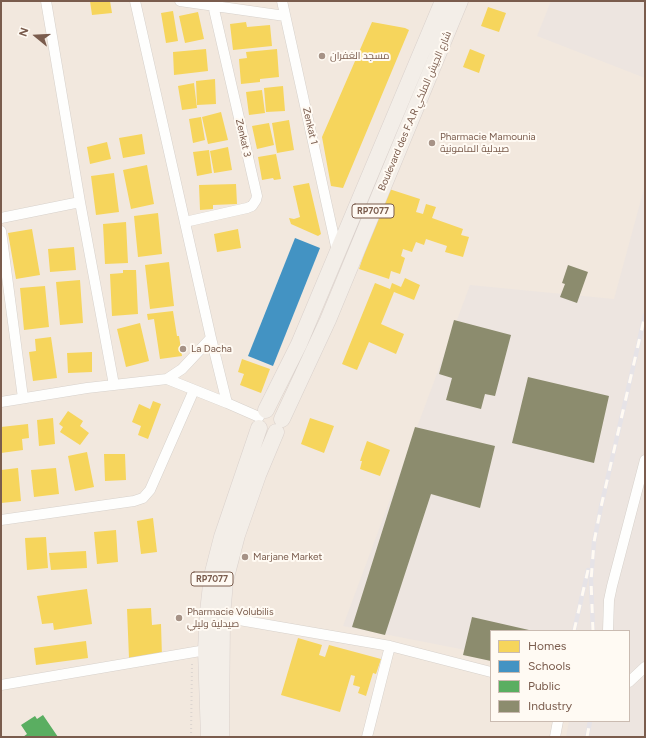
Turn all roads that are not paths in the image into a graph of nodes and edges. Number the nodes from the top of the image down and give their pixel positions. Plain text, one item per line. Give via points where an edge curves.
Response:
1 (46, 1) edge
2 (135, 1) edge
3 (180, 1) edge
4 (282, 1) edge
5 (443, 1) edge
6 (460, 1) edge
7 (214, 3) edge
8 (285, 16) junction
9 (80, 202) junction
10 (1, 218) edge
11 (185, 222) junction
12 (1, 231) edge
13 (337, 250) junction
14 (211, 338) junction
15 (167, 379) junction
16 (114, 385) junction
17 (194, 390) junction
18 (23, 398) junction
19 (1, 402) edge
20 (227, 403) junction
21 (261, 418) junction
22 (279, 426) junction
23 (645, 460) edge
24 (1, 520) edge
25 (222, 617) junction
26 (608, 630) edge
27 (390, 646) junction
28 (199, 651) junction
29 (645, 667) edge
30 (490, 672) edge
31 (630, 681) edge
32 (1, 685) edge
33 (558, 722) edge
34 (209, 737) edge
35 (221, 737) edge
36 (367, 737) edge
37 (555, 737) edge

1 - 9 street
2 - 11 street
3 - 7 street
4 - 8 street, Zenkat 1
5 - 13 main road, Boulevard des F.A.R شارع الجيش الملكي / RP7077
6 - 22 main road, Boulevard des F.A.R شارع الجيش الملكي / RP7077 via 328,320
7 - 8 street
7 - 11 street, Zenkat 3 via 256,200 247,208
8 - 13 street, Zenkat 1
9 - 10 street
9 - 16 street
11 - 14 street
12 - 18 street
13 - 21 main road, Boulevard des F.A.R شارع الجيش الملكي / RP7077 via 299,344
14 - 15 street via 182,369
14 - 20 street
15 - 16 street
15 - 17 street
16 - 18 street
17 - 20 street
17 - 24 street via 150,490 143,498
18 - 19 street
20 - 21 street
21 - 22 main road via 265,433 269,434
21 - 22 main road via 273,409 279,413
21 - 28 main road, Boulevard des F.A.R شارع الجيش الملكي / RP7077 via 217,554
22 - 25 main road, Boulevard des F.A.R شارع الجيش الملكي / RP7077 via 258,475 233,549 225,581
23 - 26 street via 612,586
25 - 27 street
25 - 35 main road, Boulevard des F.A.R شارع الجيش الملكي / RP7077
27 - 30 street
27 - 36 street
28 - 32 street
28 - 34 main road, Boulevard des F.A.R شارع الجيش الملكي / RP7077
29 - 31 street
33 - 37 street

